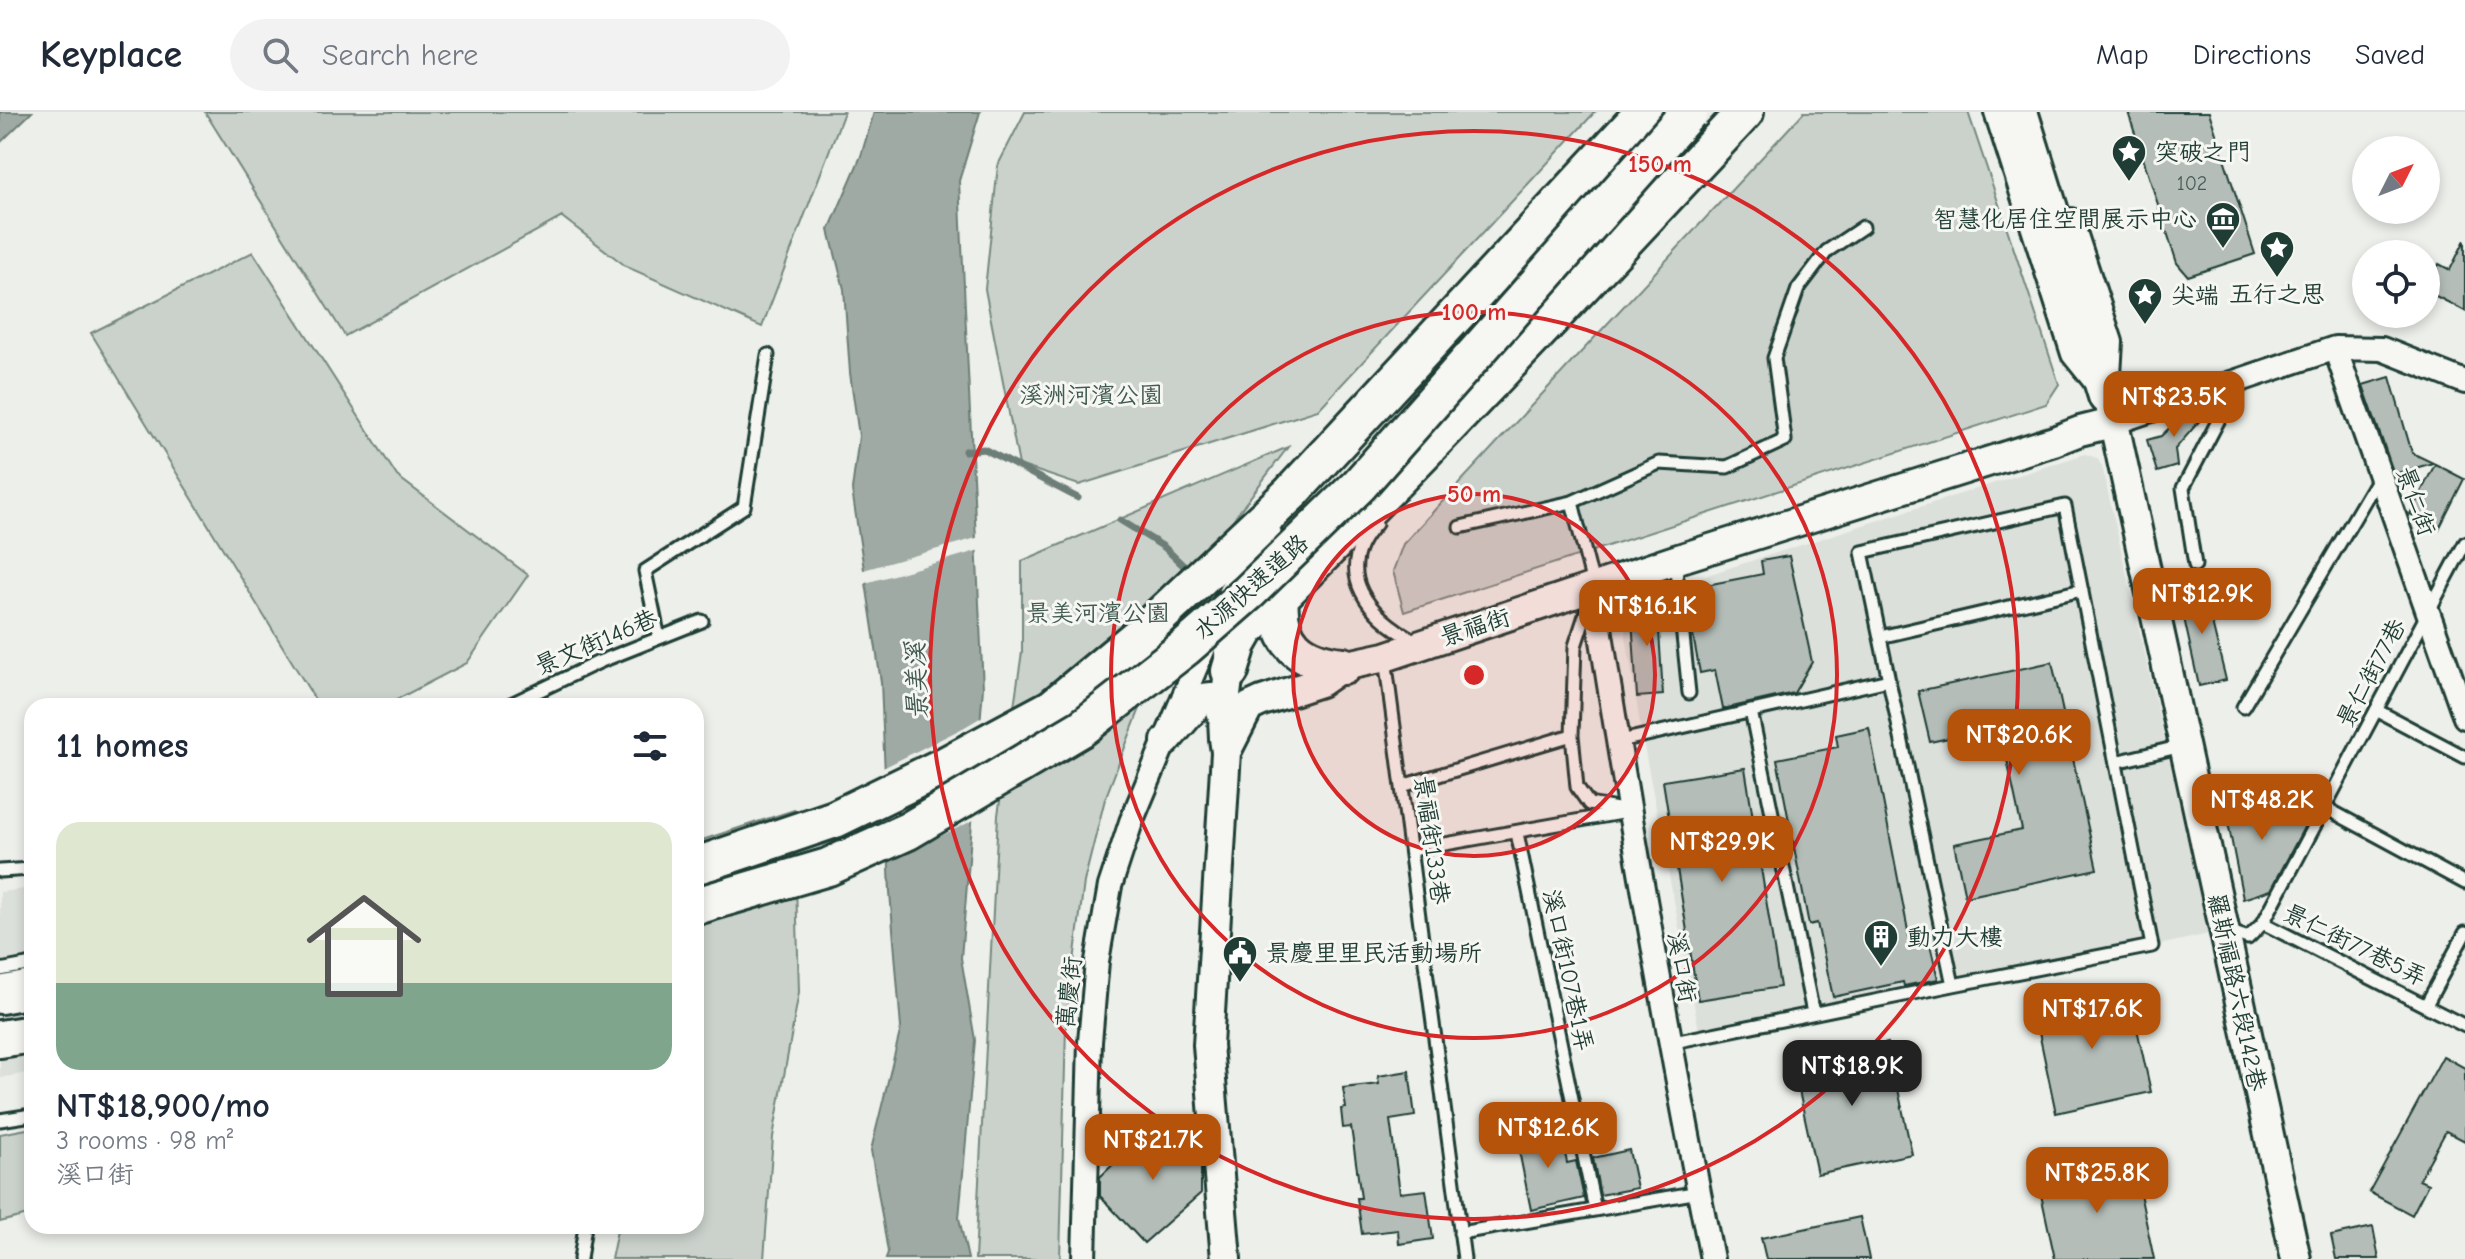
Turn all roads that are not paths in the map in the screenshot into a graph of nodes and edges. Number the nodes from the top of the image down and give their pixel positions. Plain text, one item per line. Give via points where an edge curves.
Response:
1 (1644, 112) edge
2 (1658, 112) edge
3 (1689, 112) edge
4 (1996, 112) edge
5 (2019, 112) edge
6 (2035, 112) edge
7 (1748, 118) edge
8 (1656, 169) dead end
9 (1863, 227) dead end
10 (1489, 317) dead end
11 (1567, 320) dead end
12 (2335, 348) junction
13 (768, 355) dead end
14 (2465, 382) edge
15 (2227, 383) junction
16 (2111, 409) junction
17 (2379, 477) junction
18 (1572, 502) junction
19 (1383, 517) dead end
20 (1460, 527) dead end
21 (2465, 543) edge
22 (1675, 560) junction
23 (2195, 565) dead end
24 (1594, 588) junction
25 (2082, 590) junction
26 (1228, 593) junction
27 (1280, 598) junction
28 (2429, 613) junction
29 (702, 621) dead end
30 (1880, 637) junction
31 (659, 638) junction
32 (1422, 645) junction
33 (1385, 657) junction
34 (1343, 666) junction
35 (1230, 671) junction
36 (1889, 680) junction
37 (1689, 693) dead end
38 (524, 698) edge
39 (2243, 707) dead end
40 (2376, 710) junction
41 (1751, 711) junction
42 (1222, 714) junction
43 (2465, 717) edge
44 (1572, 735) junction
45 (1166, 741) junction
46 (1616, 742) junction
47 (2183, 746) junction
48 (1226, 752) junction
49 (2465, 757) edge
50 (2116, 762) junction
51 (1402, 786) junction
52 (2324, 807) junction
53 (1629, 811) junction
54 (1517, 833) junction
55 (1411, 850) junction
56 (704, 863) edge
57 (24, 870) edge
58 (0, 871) edge
59 (2465, 883) edge
60 (704, 904) edge
61 (2263, 923) junction
62 (2224, 929) junction
63 (2465, 933) edge
64 (24, 966) edge
65 (0, 970) edge
66 (1953, 985) junction
67 (24, 990) edge
68 (0, 995) edge
69 (2426, 1005) junction
70 (1813, 1013) junction
71 (2465, 1026) edge
72 (24, 1035) edge
73 (0, 1039) edge
74 (1669, 1043) junction
75 (24, 1116) edge
76 (0, 1120) edge
77 (1699, 1192) junction
78 (1595, 1210) junction
79 (1460, 1233) junction
80 (584, 1234) edge
81 (580, 1259) edge
82 (1084, 1259) edge
83 (1226, 1259) edge
84 (1464, 1259) edge
85 (1712, 1259) edge
86 (2296, 1259) edge

1 - 56 highway, 水源快速道路 via 1291,493 1141,634 1052,708 835,819
2 - 26 street, 萬慶街 via 1253,552
3 - 60 highway, 水源快速道路, bridge via 1359,485 1186,647 1082,728 908,831 828,867
4 - 16 street, 羅斯福路六段142巷 via 2073,354
5 - 16 highway
6 - 16 street, 羅斯福路六段142巷 via 2111,342
7 - 11 lane
7 - 27 highway
8 - 10 lane via 1528,306
9 - 18 lane via 1827,251 1798,289 1774,358 1785,440 1727,467 1659,463
12 - 14 street, 景福街 via 2382,349
12 - 15 street, 景福街
12 - 17 street, 景仁街
13 - 31 lane via 744,507 645,571
15 - 16 street, 景福街
15 - 23 lane via 2228,402 2183,488
16 - 22 street, 景福街 via 2080,431 2054,441
16 - 47 street, 羅斯福路六段142巷
17 - 28 street, 景仁街
17 - 39 lane
18 - 20 lane
18 - 24 lane
19 - 32 lane via 1361,546 1357,582 1381,620
21 - 28 lane, 景仁街77巷
22 - 24 street, 景福街
22 - 37 lane
24 - 32 street, 景福街
24 - 44 lane via 1575,646
24 - 46 street, 溪口街
25 - 30 lane
25 - 30 lane via 2065,506 1876,548 1862,552
25 - 50 lane
26 - 35 street
26 - 45 street, 萬慶街
27 - 34 highway via 1278,618 1295,648 1324,665
27 - 35 highway via 1246,630
28 - 40 lane, 景仁街77巷
28 - 43 street, 景仁街
29 - 31 lane, 景文街146巷
30 - 36 lane
31 - 38 lane, 景文街146巷
32 - 33 street, 景福街
33 - 34 street, 景福街
33 - 51 lane, 景福街133巷
34 - 48 street, 景福街 via 1320,682 1249,707
35 - 42 street
36 - 41 lane
36 - 66 lane
40 - 49 lane
40 - 52 lane, 景仁街77巷
41 - 46 lane
41 - 70 lane
42 - 45 street via 1212,697 1203,698
42 - 48 street
44 - 51 lane
44 - 53 lane via 1577,787 1589,804
45 - 82 street, 萬慶街 via 1110,886 1097,961
46 - 53 street, 溪口街
47 - 50 lane
47 - 62 street, 羅斯福路六段142巷
48 - 83 street, 景福街 via 1208,1045
50 - 66 lane via 2152,946
51 - 55 lane, 景福街133巷
52 - 59 lane
52 - 61 lane, 景仁街77巷
53 - 54 lane
53 - 74 street, 溪口街
54 - 55 lane
54 - 78 lane, 溪口街107巷1弄
55 - 79 lane, 景福街133巷
57 - 58 lane
61 - 62 lane, 景仁街77巷5弄 via 2248,938
61 - 69 lane, 景仁街77巷5弄
62 - 86 street, 羅斯福路六段142巷
63 - 69 lane
64 - 65 lane
66 - 70 lane
67 - 68 highway
69 - 71 lane
70 - 74 lane
72 - 73 highway
74 - 77 street, 溪口街
75 - 76 lane
77 - 78 lane
77 - 85 street, 溪口街
78 - 79 lane
79 - 84 lane, 景福街133巷
80 - 81 lane

